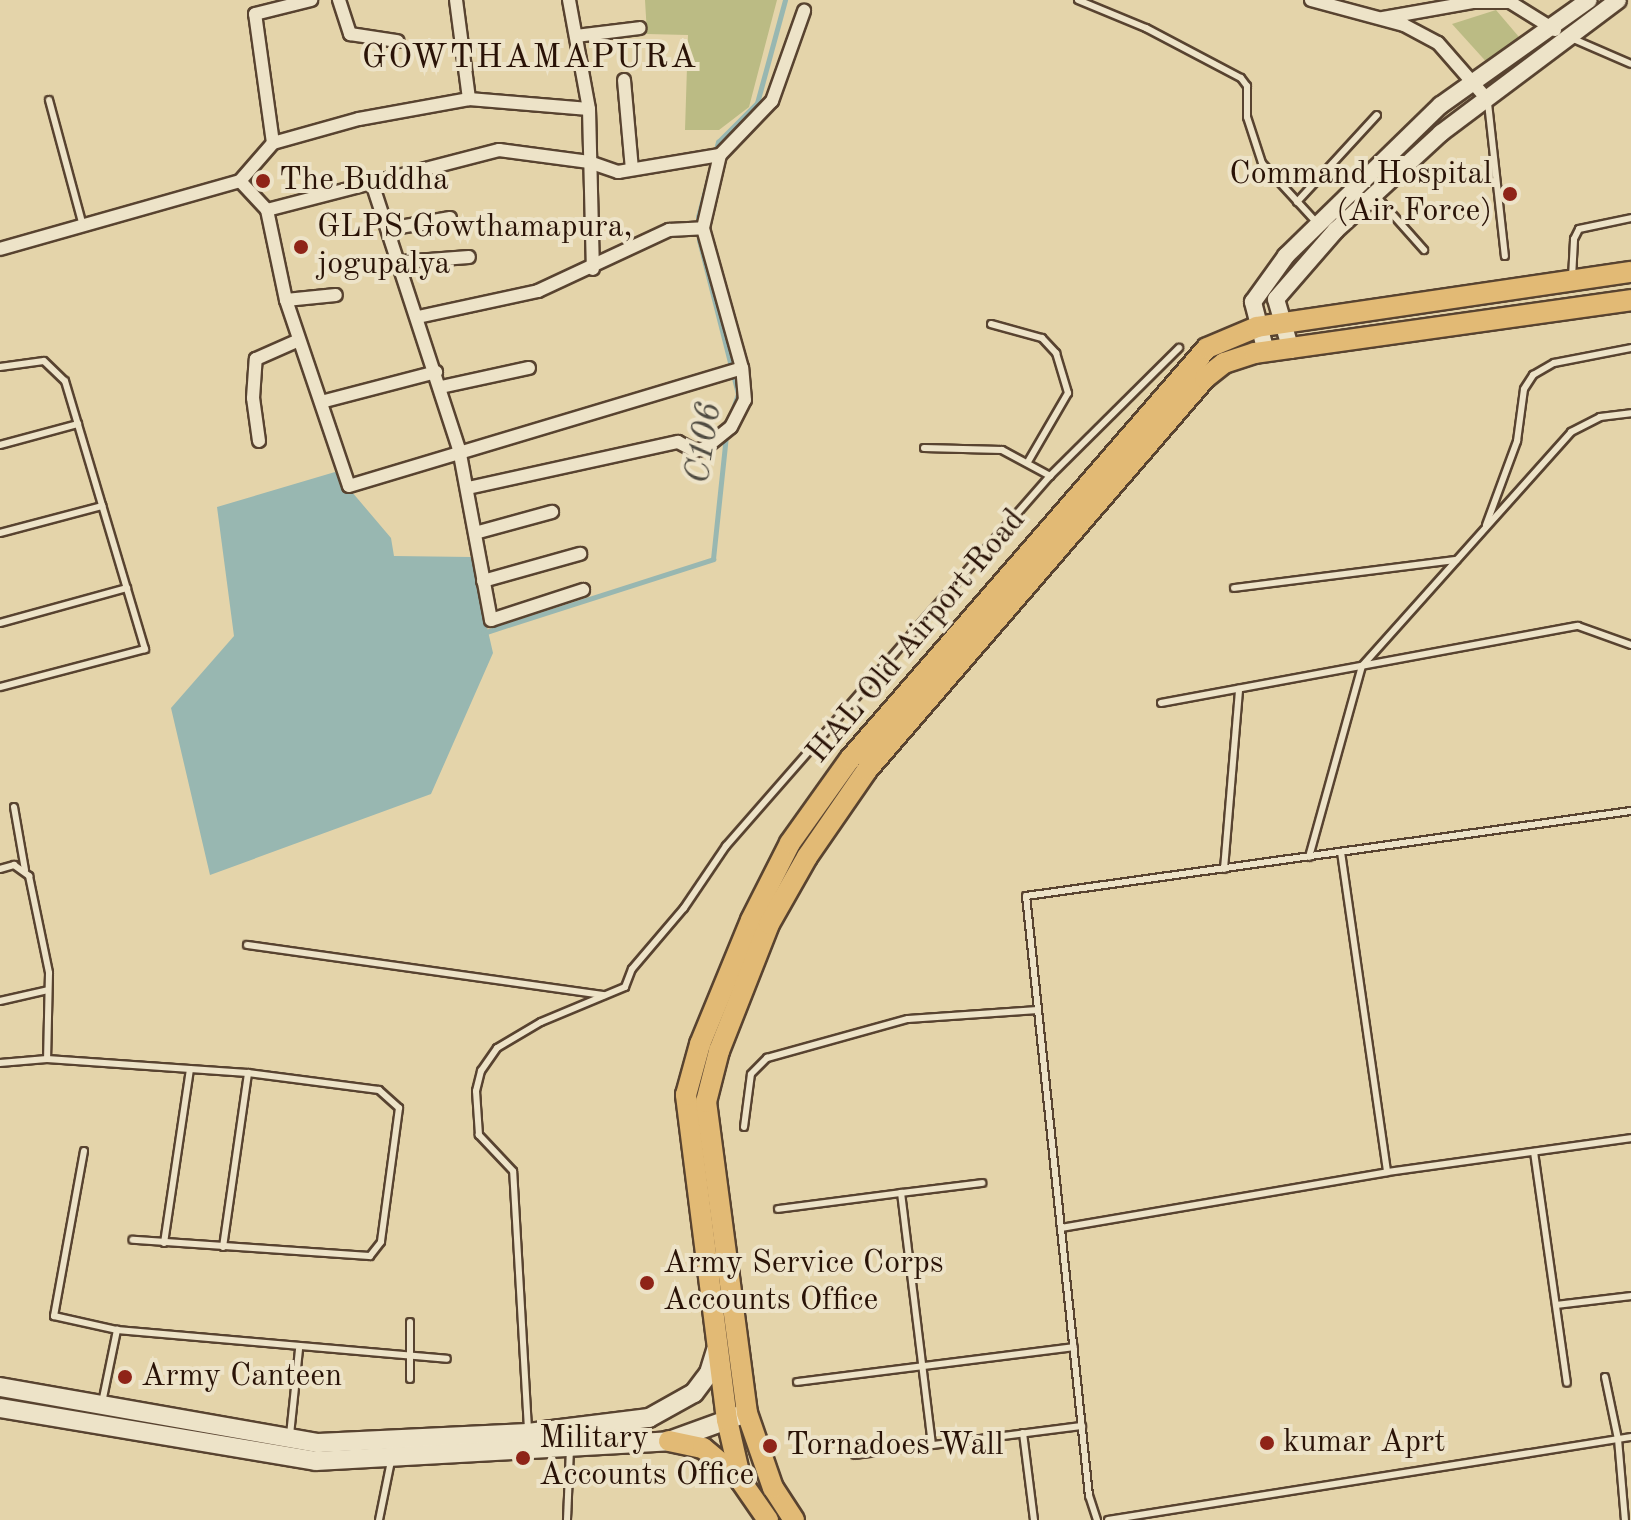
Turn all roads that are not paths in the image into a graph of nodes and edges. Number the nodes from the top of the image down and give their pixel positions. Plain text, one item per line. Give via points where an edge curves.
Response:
1 (311, 0) edge
2 (339, 0) edge
3 (456, 0) edge
4 (569, 0) edge
5 (1078, 0) edge
6 (1311, 0) edge
7 (1589, 0) edge
8 (1618, 0) edge
9 (1430, 5) edge
10 (804, 11) dead end
11 (1380, 18) junction
12 (1550, 26) junction
13 (640, 28) dead end
14 (576, 36) junction
15 (1567, 37) junction
16 (397, 41) dead end
17 (1631, 64) edge
18 (624, 80) dead end
19 (1471, 80) junction
20 (469, 99) junction
21 (1487, 99) junction
22 (49, 100) dead end
23 (589, 109) junction
24 (1377, 115) dead end
25 (273, 143) junction
26 (720, 155) junction
27 (589, 162) junction
28 (632, 169) junction
29 (240, 181) junction
30 (372, 183) junction
31 (1374, 194) junction
32 (1297, 202) junction
33 (267, 210) junction
34 (450, 218) dead end
35 (1631, 218) edge
36 (1318, 225) junction
37 (83, 226) junction
38 (698, 228) junction
39 (389, 229) junction
40 (0, 249) edge
41 (1424, 250) dead end
42 (1505, 256) dead end
43 (469, 257) dead end
44 (402, 262) junction
45 (593, 269) junction
46 (1631, 272) edge
47 (1572, 282) junction
48 (336, 295) dead end
49 (286, 300) junction
50 (1631, 300) edge
51 (418, 317) junction
52 (1280, 323) junction
53 (991, 324) dead end
54 (1257, 327) junction
55 (299, 340) junction
56 (1179, 348) dead end
57 (1631, 348) edge
58 (1291, 350) junction
59 (1266, 352) junction
60 (0, 367) edge
61 (529, 368) dead end
62 (742, 368) junction
63 (436, 372) junction
64 (441, 387) junction
65 (321, 402) junction
66 (1631, 413) edge
67 (78, 424) junction
68 (259, 441) dead end
69 (0, 445) edge
70 (924, 448) dead end
71 (459, 449) junction
72 (1029, 460) junction
73 (1050, 476) junction
74 (468, 488) junction
75 (102, 506) junction
76 (552, 512) dead end
77 (1484, 528) junction
78 (0, 533) edge
79 (475, 533) junction
80 (580, 554) dead end
81 (1456, 560) junction
82 (483, 581) junction
83 (127, 588) junction
84 (1234, 588) dead end
85 (583, 590) dead end
86 (0, 623) edge
87 (1631, 645) edge
88 (1362, 666) junction
89 (0, 687) edge
90 (1239, 689) junction
91 (1161, 703) dead end
92 (14, 807) dead end
93 (1631, 811) edge
94 (1341, 852) junction
95 (1309, 857) junction
96 (0, 869) edge
97 (1224, 869) junction
98 (25, 870) junction
99 (247, 945) dead end
100 (48, 990) junction
101 (607, 995) junction
102 (0, 1001) edge
103 (1038, 1010) junction
104 (47, 1059) junction
105 (0, 1063) edge
106 (190, 1069) junction
107 (248, 1073) junction
108 (744, 1127) dead end
109 (1631, 1138) edge
110 (84, 1151) dead end
111 (1534, 1152) junction
112 (1387, 1172) junction
113 (982, 1183) dead end
114 (901, 1193) junction
115 (778, 1209) dead end
116 (1061, 1228) junction
117 (133, 1240) dead end
118 (164, 1243) junction
119 (223, 1247) junction
120 (1631, 1296) edge
121 (1556, 1305) junction
122 (410, 1322) dead end
123 (117, 1330) junction
124 (1074, 1347) junction
125 (299, 1349) junction
126 (716, 1350) junction
127 (412, 1356) junction
128 (447, 1359) dead end
129 (922, 1366) junction
130 (1605, 1377) dead end
131 (410, 1379) dead end
132 (797, 1382) dead end
133 (1567, 1383) dead end
134 (0, 1387) edge
135 (101, 1406) junction
136 (0, 1408) edge
137 (747, 1413) junction
138 (727, 1420) junction
139 (1082, 1426) junction
140 (528, 1433) junction
141 (1023, 1433) junction
142 (1631, 1437) edge
143 (290, 1438) junction
144 (1618, 1439) junction
145 (669, 1441) junction
146 (932, 1445) junction
147 (570, 1449) junction
148 (855, 1455) dead end
149 (392, 1457) junction
150 (741, 1481) junction
151 (379, 1519) edge
152 (567, 1520) edge
153 (768, 1520) edge
154 (794, 1520) edge
155 (1034, 1520) edge
156 (1097, 1520) edge
157 (1108, 1520) edge
158 (1625, 1520) edge

1 - 25 street via 255,14
2 - 16 street via 350,34
3 - 20 street
4 - 14 street
5 - 32 lane via 1146,28 1241,78 1262,163
6 - 11 street
7 - 12 street
8 - 15 street
9 - 11 street
9 - 12 street via 1510,2
10 - 26 street via 772,101
11 - 19 street via 1438,43
12 - 15 street
12 - 19 street
13 - 14 street
14 - 23 street
15 - 17 lane
15 - 21 street
18 - 28 street
19 - 21 street
19 - 36 street
20 - 23 street
20 - 25 street via 359,119
21 - 31 street
21 - 42 lane
22 - 37 lane
23 - 27 street
24 - 32 lane
25 - 29 street
26 - 28 street
26 - 38 street
27 - 28 street via 618,172
27 - 30 street via 499,150
27 - 45 street
29 - 33 street
29 - 37 street
30 - 33 street
30 - 39 street
31 - 41 lane
31 - 52 street via 1282,289 1276,299
32 - 36 lane
33 - 49 street
34 - 39 street
35 - 47 lane via 1579,229
36 - 54 street via 1286,256 1253,302
37 - 40 street
38 - 45 street via 669,230
38 - 62 street
39 - 44 street
43 - 44 street
44 - 51 street
45 - 51 street via 503,301
46 - 47 main road, HAL Old Airport Road
47 - 52 main road, HAL Old Airport Road
48 - 49 street
49 - 55 street
50 - 58 main road, HAL Old Airport Road
51 - 63 street
52 - 54 main road, HAL Old Airport Road
52 - 58 street
53 - 72 lane via 1042,338 1056,353 1068,393
54 - 59 street
54 - 126 main road, HAL Old Airport Road via 1207,348 1165,393 850,759 790,843 751,920 700,1044 686,1095
55 - 65 street
55 - 68 street via 256,359 253,398
56 - 73 lane
57 - 77 lane via 1554,363 1533,375 1524,389 1517,441
58 - 59 main road, HAL Old Airport Road
59 - 137 main road, HAL Old Airport Road via 1224,363 1205,378 867,770 769,924 719,1051 706,1102
60 - 67 lane via 28,360 57,368
61 - 64 street
62 - 71 street
62 - 74 street via 745,400 731,427 705,448 695,451 678,442
63 - 64 street
63 - 65 street
64 - 71 street
65 - 71 street via 349,486
66 - 77 lane via 1600,417 1571,432
67 - 69 lane
67 - 75 lane
70 - 72 lane via 1002,450
71 - 74 street
72 - 73 lane
73 - 101 lane via 726,846 684,908 632,969 625,987
74 - 79 street
75 - 78 lane
75 - 83 lane
76 - 79 street
77 - 81 lane
79 - 82 street
80 - 82 street
81 - 84 lane
81 - 88 lane
82 - 85 street via 491,620
83 - 86 lane
83 - 89 lane via 145,649
87 - 88 lane via 1578,626
88 - 90 lane
88 - 95 lane
90 - 91 lane
90 - 97 lane
92 - 98 lane
93 - 94 lane
94 - 95 lane
94 - 112 lane
95 - 97 lane
96 - 98 lane via 14,865
97 - 103 lane via 1026,896
98 - 100 lane
99 - 101 lane
100 - 102 lane
100 - 104 lane
101 - 140 lane via 541,1022 497,1048 481,1071 476,1091 479,1135 513,1171
103 - 108 lane via 908,1019 767,1058 751,1074
103 - 116 lane
104 - 105 lane
104 - 106 lane
106 - 107 lane
106 - 118 lane
107 - 119 lane
107 - 119 lane via 379,1090 392,1096 402,1118 381,1242 370,1256
109 - 111 lane
110 - 123 lane via 54,1316
111 - 112 lane
111 - 121 lane
112 - 116 lane
113 - 114 lane
114 - 115 lane
114 - 129 lane
116 - 124 lane
117 - 118 lane
118 - 119 lane
120 - 121 lane
121 - 133 lane
122 - 127 lane
123 - 125 lane
123 - 135 lane
124 - 129 lane
124 - 139 lane
125 - 127 lane
125 - 143 lane
126 - 138 main road, HAL Old Airport Road
126 - 140 main road via 709,1373 694,1393 649,1418
127 - 128 lane
127 - 131 lane
129 - 132 lane
129 - 146 lane
130 - 144 lane
134 - 135 main road
135 - 143 main road
136 - 149 main road via 316,1461
137 - 138 main road
137 - 154 main road, HAL Old Airport Road via 773,1488
138 - 145 main road
138 - 150 main road, HAL Old Airport Road
139 - 141 lane
139 - 156 lane
140 - 143 main road via 318,1443
141 - 146 lane
141 - 155 lane
142 - 144 lane
144 - 157 lane
144 - 158 lane
145 - 147 main road
145 - 150 main road via 720,1457
146 - 148 lane
147 - 149 main road
147 - 152 lane
149 - 151 lane
150 - 153 main road

